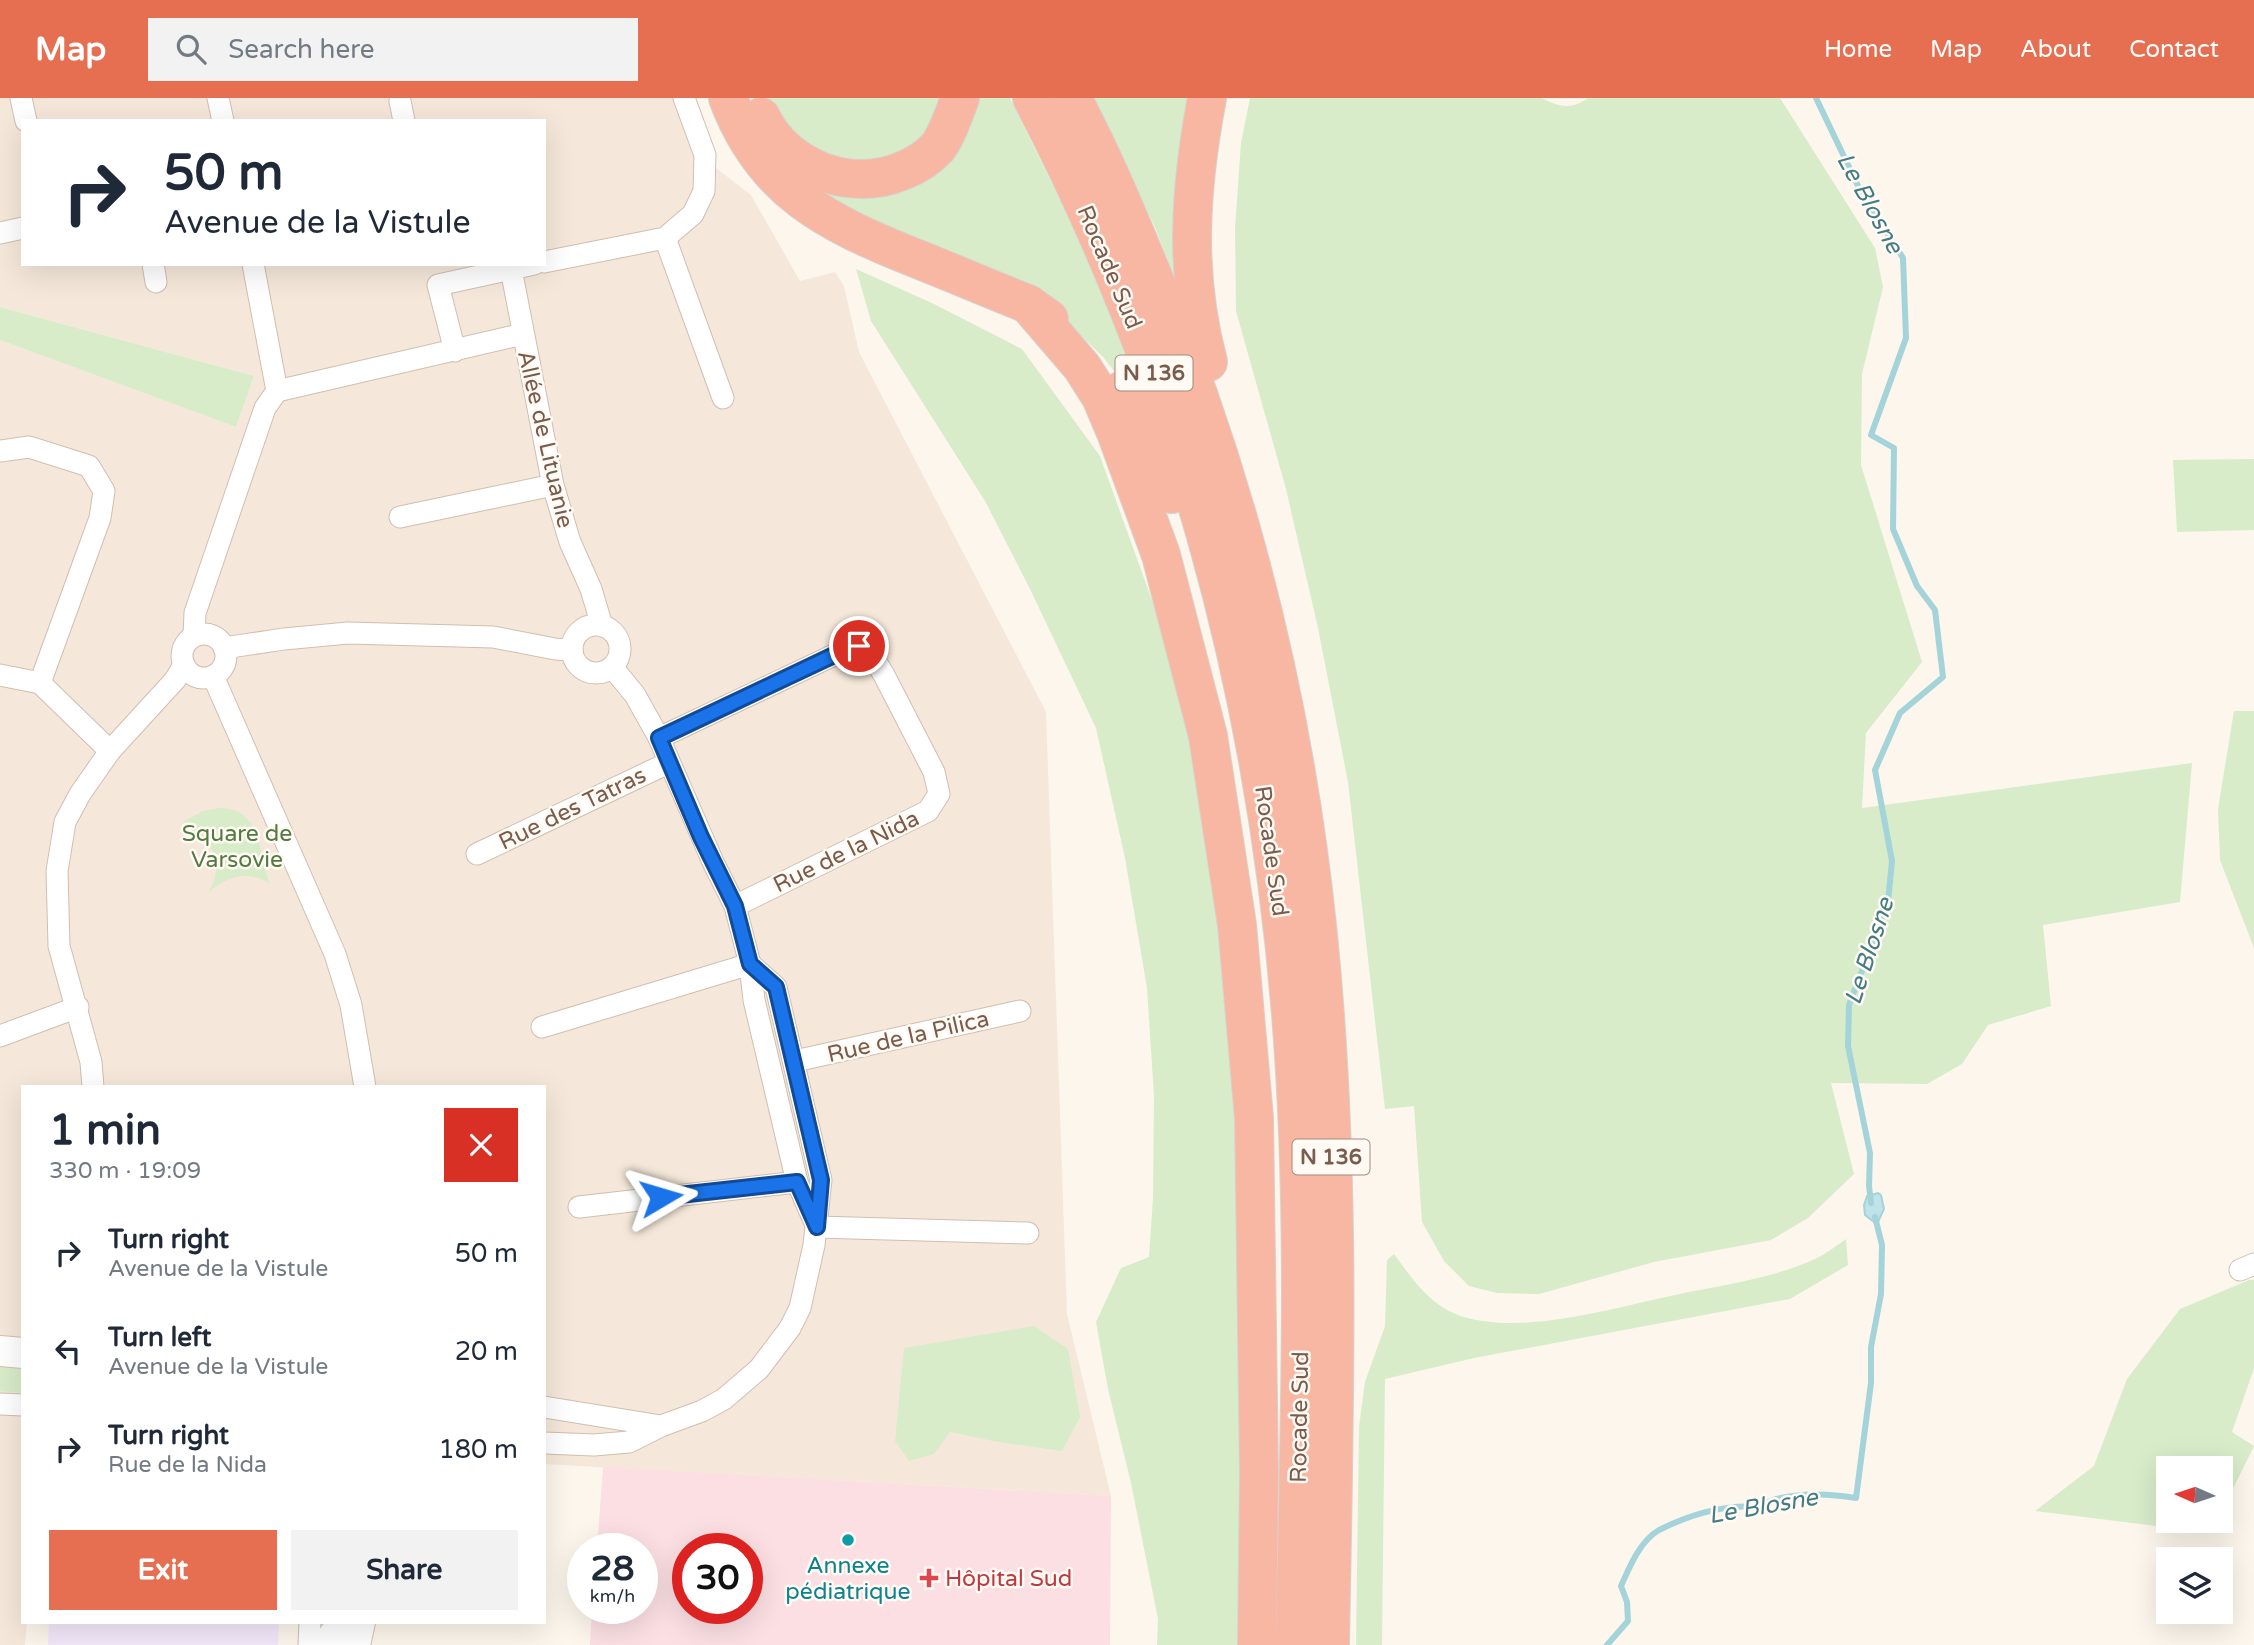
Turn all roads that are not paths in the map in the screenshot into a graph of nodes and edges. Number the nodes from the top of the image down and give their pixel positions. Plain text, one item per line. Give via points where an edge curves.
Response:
1 (21, 98) edge
2 (218, 98) edge
3 (684, 98) edge
4 (728, 98) edge
5 (752, 98) edge
6 (960, 98) edge
7 (1032, 98) edge
8 (1072, 98) edge
9 (1207, 98) edge
10 (26, 119) edge
11 (223, 119) edge
12 (21, 228) edge
13 (0, 233) edge
14 (665, 239) junction
15 (546, 262) edge
16 (253, 266) edge
17 (525, 266) edge
18 (511, 269) junction
19 (435, 274) edge
20 (1028, 304) junction
21 (523, 334) junction
22 (455, 351) junction
23 (277, 391) junction
24 (723, 398) dead end
25 (1209, 422) junction
26 (0, 451) edge
27 (553, 485) junction
28 (400, 517) dead end
29 (602, 626) junction
30 (194, 636) junction
31 (224, 649) junction
32 (572, 650) junction
33 (1240, 660) junction
34 (184, 665) junction
35 (612, 667) junction
36 (0, 675) edge
37 (213, 676) junction
38 (40, 683) junction
39 (659, 738) junction
40 (110, 751) junction
41 (668, 763) junction
42 (477, 854) dead end
43 (735, 906) junction
44 (750, 964) junction
45 (78, 1007) junction
46 (1020, 1011) dead end
47 (542, 1027) dead end
48 (0, 1036) edge
49 (795, 1061) junction
50 (93, 1085) edge
51 (365, 1085) edge
52 (797, 1182) junction
53 (579, 1207) dead end
54 (817, 1227) junction
55 (1028, 1233) dead end
56 (0, 1351) edge
57 (21, 1353) edge
58 (0, 1404) edge
59 (21, 1405) edge
60 (546, 1407) edge
61 (660, 1426) junction
62 (546, 1443) edge
63 (310, 1624) edge
64 (342, 1624) edge
65 (360, 1624) edge
66 (309, 1645) edge
67 (327, 1645) edge
68 (355, 1645) edge
69 (1256, 1645) edge
70 (1295, 1645) edge
71 (1330, 1645) edge

1 - 10 street
2 - 11 street
3 - 14 street via 705,155 704,191 693,214
4 - 20 highway via 749,142 771,173 827,219
5 - 6 highway via 769,130 793,156 813,168 854,180 897,173 922,160 937,148
7 - 33 highway, Rocade Sud / N 136 via 1094,226 1169,413
8 - 25 highway, Rocade Sud / N 136 via 1130,220
9 - 25 highway via 1193,180 1191,232 1197,311 1215,384
12 - 13 street
14 - 15 street
14 - 24 street
16 - 23 street
17 - 18 street
18 - 19 street
18 - 21 street, Allée de Lituanie
19 - 22 street
20 - 33 highway via 1077,341 1127,399 1175,499 1217,631
20 - 69 highway via 1082,367 1117,435 1161,555 1208,736 1237,925 1254,1118 1259,1472
21 - 22 street
21 - 27 street, Allée de Lituanie
22 - 23 street
23 - 30 street via 265,408 195,613
25 - 71 highway, Rocade Sud / N 136 via 1248,549 1277,672 1300,796 1318,939 1334,1252
26 - 38 street via 29,447 89,466 104,491 100,518
27 - 28 street
27 - 29 street, Allée de Lituanie
29 - 32 street via 581,630
29 - 35 street via 619,642
30 - 31 street via 208,635
30 - 34 street via 184,645
31 - 32 street via 348,633 493,637
31 - 37 street via 225,661
32 - 35 street via 576,664 588,672 602,673
33 - 70 highway, Rocade Sud / N 136 via 1275,858 1292,1017 1300,1298
34 - 37 street via 199,678
34 - 40 street
35 - 39 street via 635,695
36 - 38 street
37 - 51 street via 335,954 351,1005
38 - 40 street
39 - 41 street
39 - 43 street, Rue de la Nida via 859,646 884,675 934,772 939,794 928,811
40 - 45 street via 65,822 57,871 59,946
41 - 42 street, Rue des Tatras
41 - 43 street
43 - 44 street
44 - 47 street
44 - 49 street via 776,987
44 - 52 street via 754,1000
45 - 48 street
45 - 50 street
46 - 49 street, Rue de la Pilica
49 - 54 street via 821,1180
52 - 53 street
52 - 54 street
54 - 55 street
54 - 61 street via 800,1308 777,1348 724,1399
56 - 57 street
58 - 59 street
60 - 61 street
61 - 62 street via 614,1445
63 - 66 street
64 - 67 street
65 - 68 street

